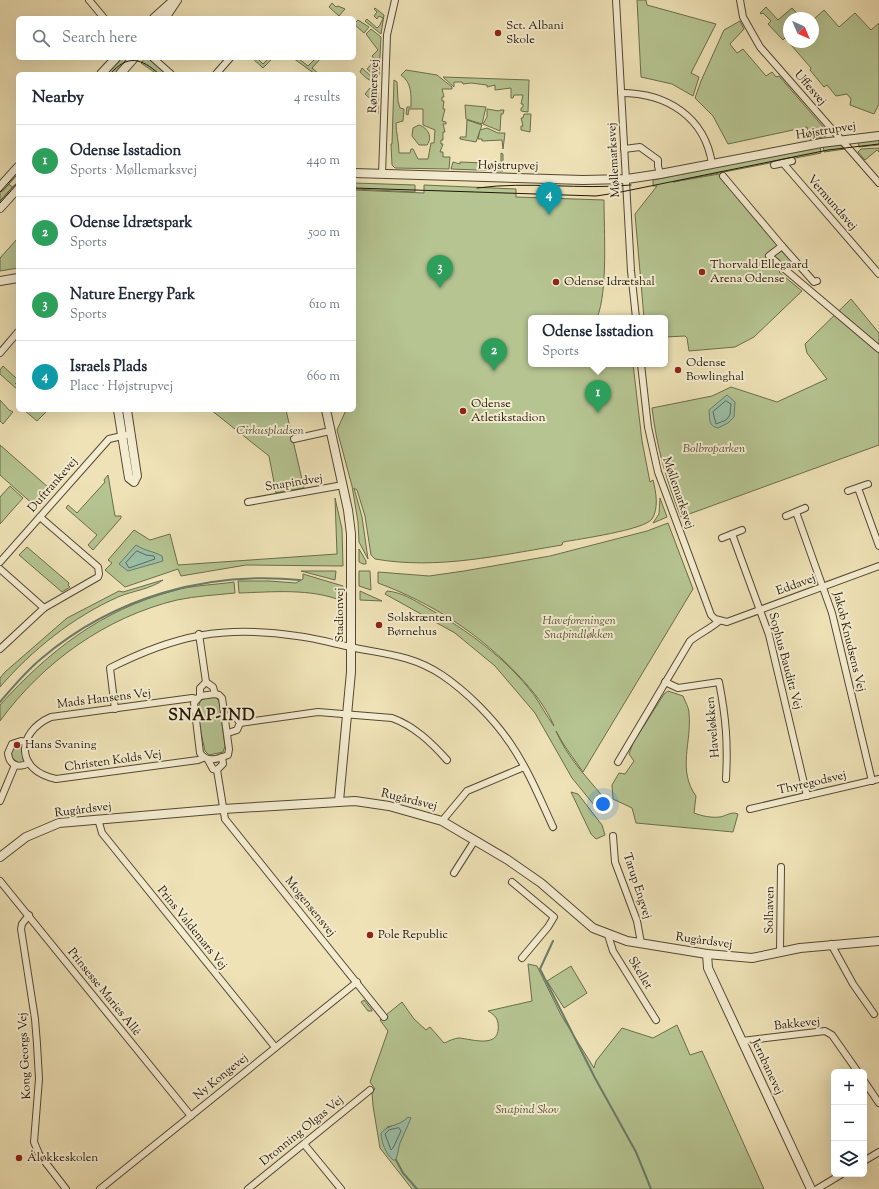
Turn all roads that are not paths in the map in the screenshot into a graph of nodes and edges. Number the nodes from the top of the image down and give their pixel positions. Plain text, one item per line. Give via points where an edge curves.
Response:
1 (89, 0) edge
2 (175, 0) edge
3 (395, 0) edge
4 (616, 0) edge
5 (740, 0) edge
6 (102, 16) edge
7 (156, 16) edge
8 (166, 16) edge
9 (114, 60) edge
10 (132, 60) edge
11 (155, 60) edge
12 (228, 60) edge
13 (103, 72) edge
14 (122, 72) edge
15 (169, 72) edge
16 (218, 72) edge
17 (621, 93) junction
18 (879, 136) edge
19 (841, 139) junction
20 (624, 149) junction
21 (792, 161) dead end
22 (783, 163) junction
23 (712, 164) junction
24 (774, 165) dead end
25 (16, 169) edge
26 (356, 173) edge
27 (382, 174) junction
28 (660, 174) junction
29 (723, 176) dead end
30 (627, 179) junction
31 (879, 182) edge
32 (0, 187) edge
33 (16, 190) edge
34 (0, 208) edge
35 (782, 246) junction
36 (879, 274) edge
37 (16, 278) edge
38 (817, 280) dead end
39 (0, 281) edge
40 (636, 315) edge
41 (16, 334) edge
42 (879, 349) edge
43 (0, 353) edge
44 (641, 367) edge
45 (119, 412) edge
46 (127, 412) edge
47 (326, 412) edge
48 (330, 431) junction
49 (127, 435) junction
50 (294, 439) dead end
51 (868, 484) dead end
52 (343, 485) junction
53 (858, 488) junction
54 (848, 491) dead end
55 (248, 502) dead end
56 (805, 508) dead end
57 (796, 512) junction
58 (786, 516) dead end
59 (40, 517) junction
60 (742, 530) dead end
61 (732, 534) junction
62 (722, 538) dead end
63 (879, 546) edge
64 (0, 562) edge
65 (879, 566) edge
66 (0, 569) edge
67 (823, 586) junction
68 (44, 608) junction
69 (760, 610) junction
70 (719, 621) junction
71 (199, 634) junction
72 (352, 647) junction
73 (0, 649) edge
74 (206, 682) junction
75 (665, 682) junction
76 (215, 694) junction
77 (198, 697) junction
78 (115, 709) junction
79 (347, 714) junction
80 (225, 717) junction
81 (240, 723) junction
82 (228, 733) junction
83 (26, 742) junction
84 (222, 757) junction
85 (206, 759) junction
86 (446, 760) dead end
87 (618, 762) dead end
88 (28, 763) junction
89 (15, 765) junction
90 (524, 767) junction
91 (217, 770) junction
92 (726, 779) dead end
93 (879, 779) edge
94 (872, 781) junction
95 (807, 796) junction
96 (0, 801) edge
97 (339, 801) junction
98 (223, 809) junction
99 (750, 809) dead end
100 (98, 819) junction
101 (442, 820) junction
102 (554, 827) dead end
103 (613, 836) dead end
104 (475, 840) junction
105 (0, 857) edge
106 (781, 867) dead end
107 (454, 873) dead end
108 (0, 881) edge
109 (512, 882) dead end
110 (29, 915) junction
111 (608, 935) junction
112 (879, 941) edge
113 (641, 943) junction
114 (831, 944) junction
115 (780, 952) junction
116 (707, 954) junction
117 (522, 958) dead end
118 (357, 982) junction
119 (874, 1014) dead end
120 (384, 1017) dead end
121 (656, 1020) dead end
122 (742, 1041) junction
123 (275, 1047) junction
124 (856, 1069) edge
125 (867, 1085) edge
126 (370, 1090) dead end
127 (879, 1103) edge
128 (191, 1116) junction
129 (304, 1144) junction
130 (879, 1152) edge
131 (867, 1159) edge
132 (837, 1177) edge
133 (66, 1189) edge
134 (100, 1189) edge
135 (248, 1189) edge
136 (341, 1189) edge
137 (811, 1189) edge
138 (817, 1189) edge

1 - 6 street
2 - 7 street
2 - 8 street
3 - 27 street, Rømersvej via 387,35
4 - 17 street, Møllemarksvej
5 - 19 street, Uffesvej via 743,17 760,47
9 - 13 street
10 - 14 street
11 - 15 street
12 - 16 street
17 - 20 street, Møllemarksvej
17 - 23 street via 647,95 679,109 702,132
18 - 19 street, Højstrupvej
19 - 23 street, Højstrupvej
19 - 31 street, Uffesvej
20 - 28 street via 640,147 658,160
20 - 30 street, Møllemarksvej
21 - 22 street
22 - 24 street
22 - 36 street, Vermundsvej
23 - 28 street, Højstrupvej
25 - 32 street
26 - 27 street, Højstrupvej
27 - 30 street, Højstrupvej
28 - 30 street, Højstrupvej
29 - 35 street
30 - 40 street, Møllemarksvej
33 - 34 street
35 - 38 street via 814,282
35 - 42 street via 769,256
37 - 39 street
41 - 43 street
44 - 70 street, Møllemarksvej via 648,428 658,472 711,614
45 - 49 street
46 - 49 street
47 - 48 street, Stadionvej
48 - 50 street
48 - 52 street, Stadionvej
49 - 59 street, Duftrankevej via 109,439
51 - 53 street
52 - 55 street, Snapindvej
52 - 72 street, Stadionvej via 348,510 351,558
53 - 54 street
53 - 63 street
56 - 57 street
57 - 58 street
57 - 67 street, Jakob Knudsens Vej
59 - 64 street, Duftrankevej
59 - 68 street via 98,568 99,574 98,577
60 - 61 street
61 - 62 street
61 - 69 street, Sophus Bauditz Vej
65 - 67 street, Eddavej
66 - 68 street
67 - 69 street, Eddavej
67 - 94 street, Jakob Knudsens Vej via 832,613
68 - 73 street
69 - 70 street, Eddavej via 727,622
69 - 95 street, Sophus Bauditz Vej via 769,635
70 - 75 street via 690,641
71 - 72 street via 267,632
71 - 74 street
71 - 78 street via 139,652 110,668
72 - 79 street, Stadionvej
72 - 90 street via 407,657 443,676 496,725
74 - 76 street via 213,687
74 - 77 street via 200,688
75 - 87 street
75 - 92 street, Haveløkken via 678,688 719,682 726,716
76 - 77 street, Mads Hansens Vej
76 - 80 street via 222,698
77 - 78 street, Mads Hansens Vej
77 - 85 street via 194,703 200,753
78 - 83 street, Mads Hansens Vej via 51,717 38,722 30,730
79 - 81 street via 318,712
79 - 86 street via 392,718 404,722
79 - 97 street, Stadionvej
80 - 81 street via 235,716
80 - 82 street
81 - 82 street via 237,730
82 - 84 street via 228,755
83 - 88 street
83 - 89 street via 16,742 9,748 8,758
84 - 85 street, Christen Kolds Vej
84 - 91 street via 223,764
85 - 88 street, Christen Kolds Vej via 56,779 43,777
85 - 91 street via 213,769
88 - 89 street
89 - 96 street
90 - 101 street via 467,791
90 - 102 street
91 - 98 street, Mogensensvej
93 - 94 street, Thyregodsvej
94 - 95 street, Thyregodsvej
95 - 99 street, Thyregodsvej
97 - 98 street, Rugårdsvej
97 - 101 street, Rugårdsvej via 389,806
98 - 100 street, Rugårdsvej
98 - 118 street, Mogensensvej via 225,820
100 - 105 street, Rugårdsvej via 59,823 40,830 26,836
100 - 123 street, Prins Valdemars Vej via 102,833
101 - 104 street, Rugårdsvej
103 - 113 street, Tarup Engvej via 615,862 637,921
104 - 107 street
104 - 111 street, Rugårdsvej via 541,883 593,928
106 - 115 street, Solhaven
108 - 110 street, Prinsesse Maries Allé
109 - 117 street via 554,917 548,928
110 - 128 street, Prinsesse Maries Allé
110 - 133 street, Kong Georgs Vej via 20,929 37,1044 39,1078 34,1142 39,1154
111 - 113 street, Rugårdsvej
111 - 121 street, Skellet via 614,951
112 - 114 street, Rugårdsvej
113 - 116 street, Rugårdsvej
114 - 115 street, Rugårdsvej
114 - 119 street via 853,984
115 - 116 street, Rugårdsvej via 752,958
116 - 122 street, Jernbanevej via 708,968
118 - 120 street, Mogensensvej
118 - 123 street, Ny Kongevej
122 - 124 street, Bakkevej via 825,1031 832,1035
122 - 137 street, Jernbanevej
123 - 128 street, Ny Kongevej
125 - 127 street
126 - 129 street, Dronning Olgas Vej
128 - 134 street, Ny Kongevej
129 - 135 street, Dronning Olgas Vej
129 - 136 street
130 - 131 street
132 - 138 street

